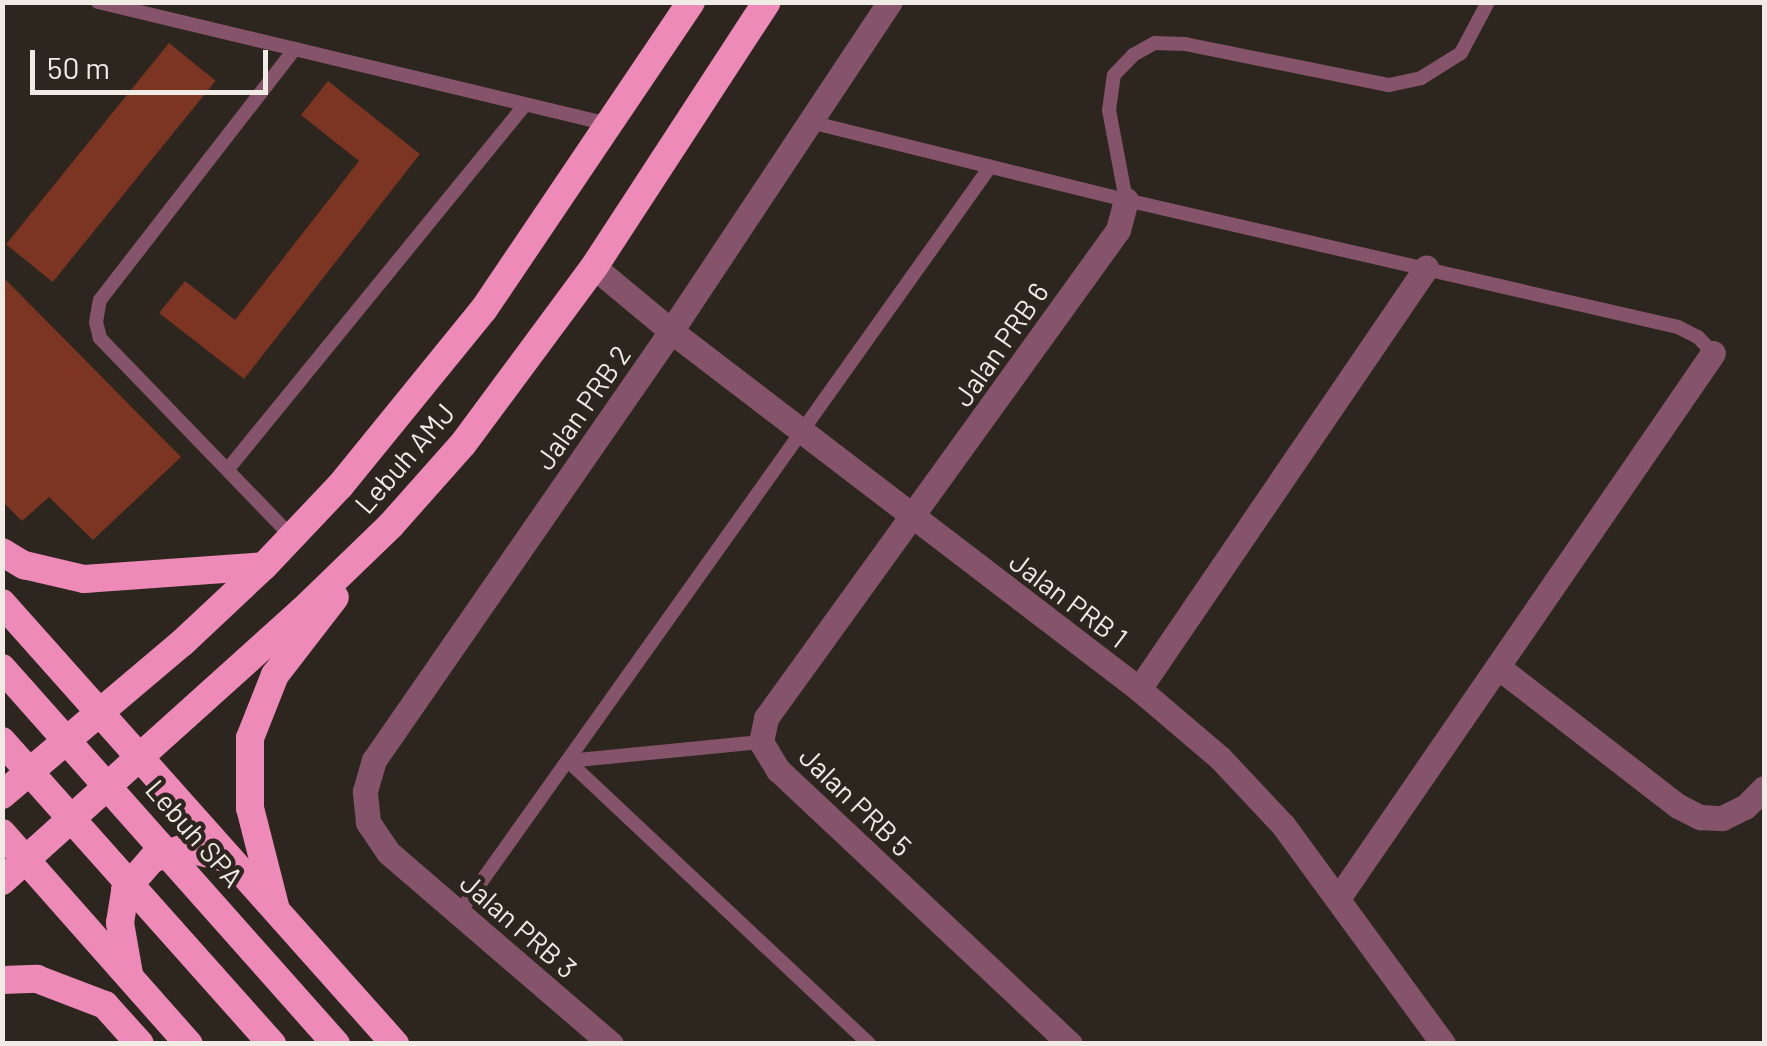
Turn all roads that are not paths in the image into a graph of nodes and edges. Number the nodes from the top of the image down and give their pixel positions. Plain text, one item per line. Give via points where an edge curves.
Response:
1 (98, 2) edge
2 (690, 2) edge
3 (767, 2) edge
4 (890, 2) edge
5 (1488, 2) edge
6 (295, 49) junction
7 (523, 107) junction
8 (810, 122) junction
9 (609, 124) junction
10 (990, 167) junction
11 (1126, 200) junction
12 (594, 266) junction
13 (1426, 268) junction
14 (671, 332) junction
15 (1713, 353) joint
16 (802, 432) junction
17 (228, 469) junction
18 (913, 518) junction
19 (391, 525) junction
20 (292, 538) junction
21 (2, 552) edge
22 (264, 566) junction
23 (2, 603) edge
24 (1498, 667) junction
25 (2, 668) edge
26 (1139, 689) junction
27 (100, 715) junction
28 (2, 741) edge
29 (761, 742) junction
30 (139, 759) junction
31 (568, 761) junction
32 (1764, 788) edge
33 (2, 796) edge
34 (2, 834) edge
35 (388, 852) joint
36 (230, 859) junction
37 (28, 861) junction
38 (2, 882) edge
39 (1340, 897) junction
40 (276, 911) junction
41 (460, 913) junction
42 (129, 974) junction
43 (2, 980) edge
44 (140, 1044) edge
45 (189, 1044) edge
46 (272, 1044) edge
47 (336, 1044) edge
48 (395, 1044) edge
49 (611, 1044) edge
50 (869, 1044) edge
51 (1070, 1044) edge
52 (1443, 1044) edge

1 - 6 lane
2 - 9 highway, Lebuh AMJ
3 - 12 highway, Lebuh AMJ
4 - 8 street, Jalan PRB 2
5 - 11 lane via 1460,52 1422,78 1389,85 1186,44 1156,43 1133,54 1114,75 1109,110
6 - 7 lane
6 - 17 lane via 100,300 96,322 100,338
7 - 9 lane
7 - 17 lane
8 - 10 lane
8 - 14 street, Jalan PRB 2
9 - 20 highway, Lebuh AMJ via 484,309
10 - 11 lane
10 - 16 lane
11 - 13 lane
11 - 18 street, Jalan PRB 6 via 1118,230
12 - 14 street, Jalan PRB 1
12 - 19 highway, Lebuh AMJ via 463,444
13 - 15 lane via 1678,327
13 - 26 street
14 - 16 street, Jalan PRB 1
14 - 35 street, Jalan PRB 2 via 374,760 365,791 368,822
15 - 24 street
16 - 18 street, Jalan PRB 1
16 - 31 lane
17 - 20 lane
18 - 26 street, Jalan PRB 1
18 - 29 street, Jalan PRB 5 via 766,718
19 - 30 highway, Lebuh AMJ
19 - 40 highway via 275,675 250,738 250,808
20 - 22 highway, Lebuh AMJ
21 - 22 highway via 24,565 84,579
22 - 27 highway, Lebuh AMJ
23 - 27 highway
24 - 32 street via 1700,817 1722,818
24 - 39 street
25 - 47 highway, Lebuh SPA
26 - 39 street, Jalan PRB 1 via 1232,772
27 - 30 highway
27 - 33 highway, Lebuh AMJ
28 - 46 highway
29 - 31 lane
29 - 51 street, Jalan PRB 5 via 778,770
30 - 36 highway
30 - 37 highway, Lebuh AMJ
31 - 41 lane
31 - 50 lane
34 - 37 highway
35 - 41 street, Jalan PRB 3
36 - 40 highway
36 - 42 highway via 184,848 152,859 125,890 120,922
37 - 38 highway, Lebuh AMJ
37 - 42 highway
39 - 52 street, Jalan PRB 1
40 - 48 highway
41 - 49 street, Jalan PRB 3
42 - 45 highway
43 - 44 highway via 37,979 105,1006

